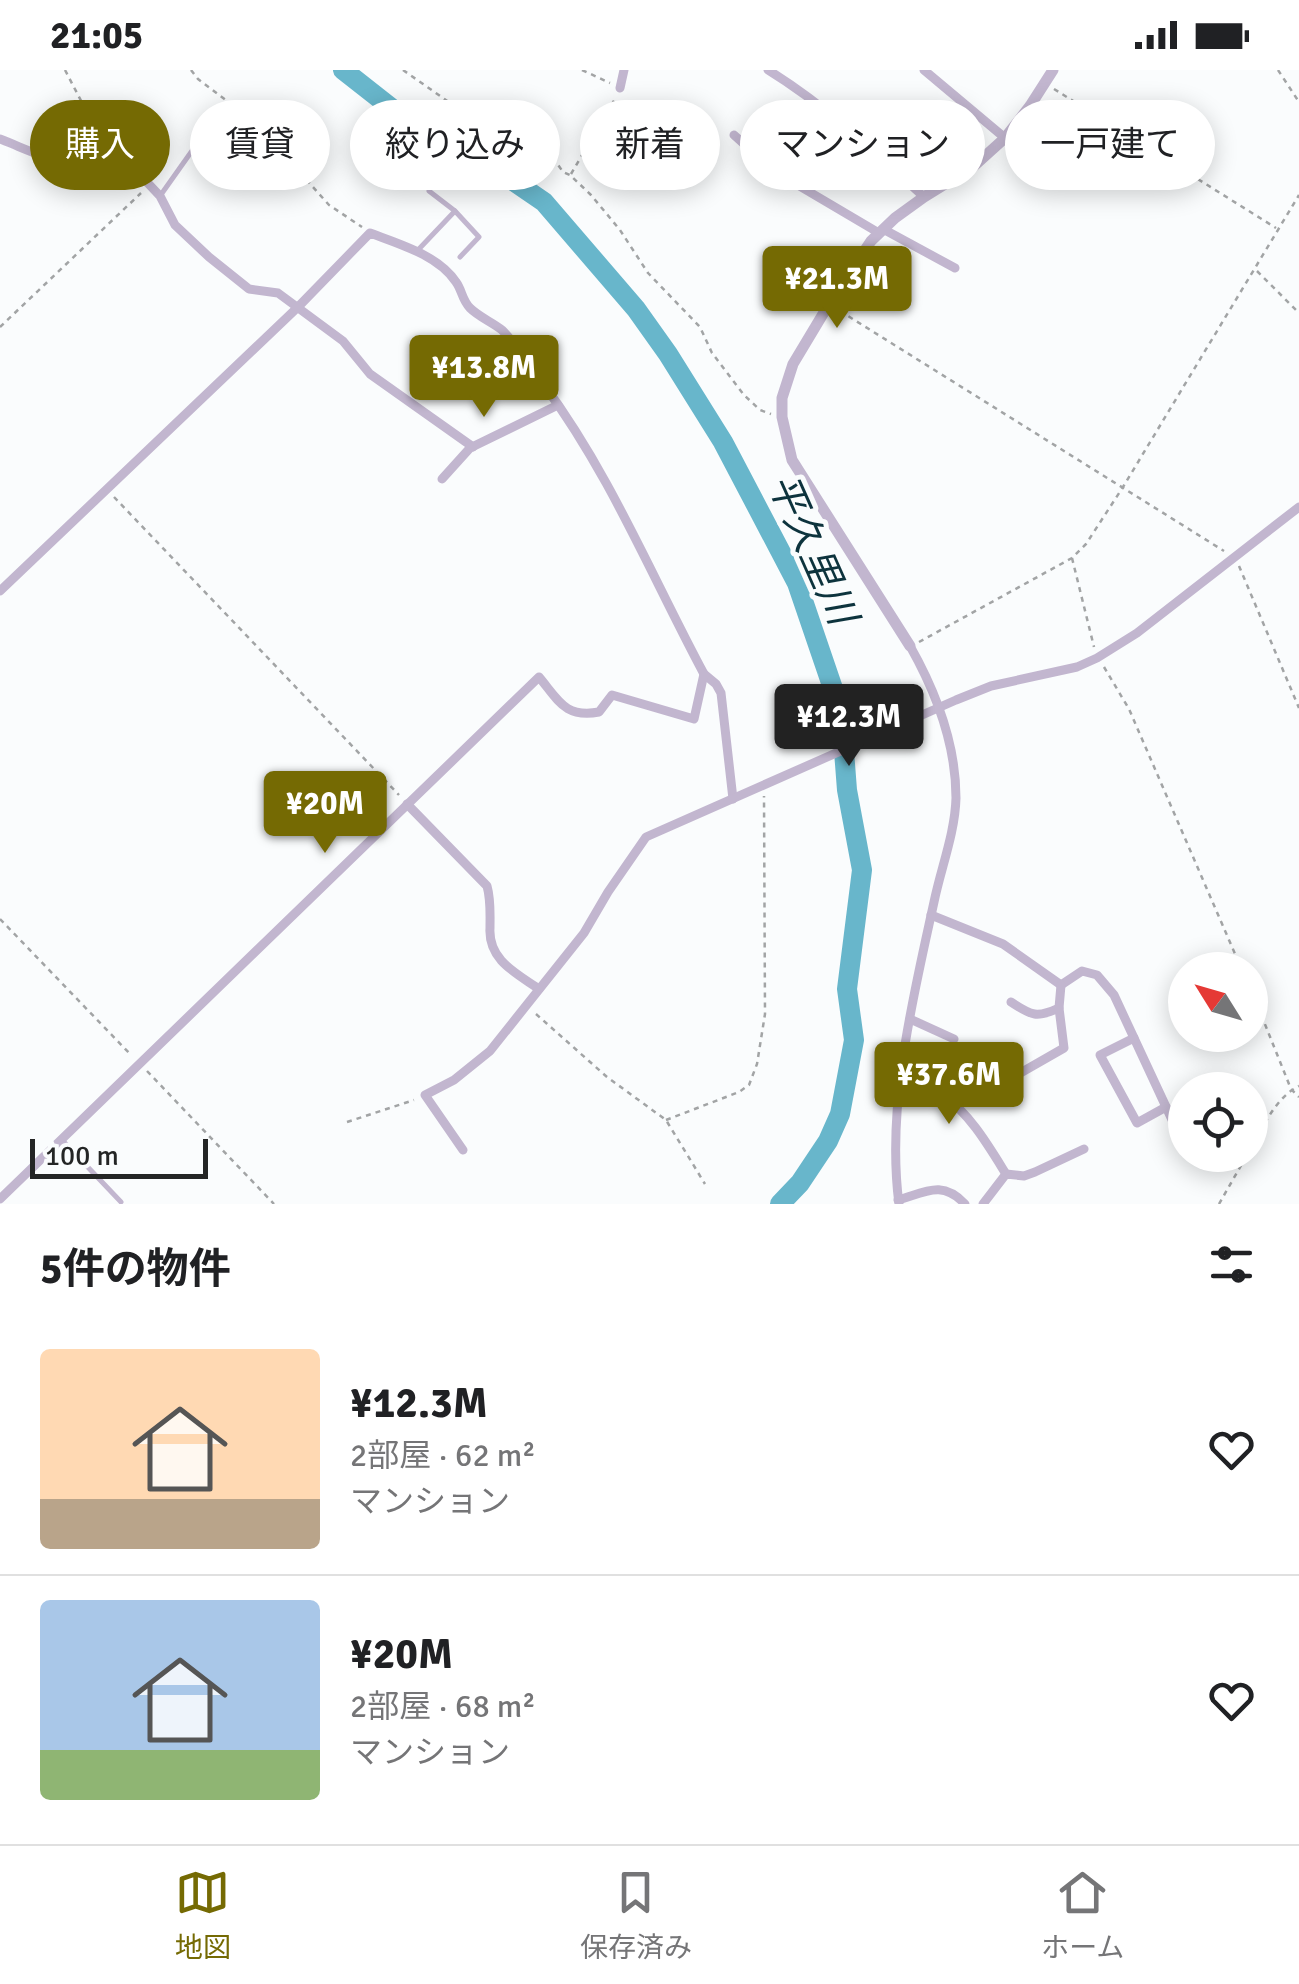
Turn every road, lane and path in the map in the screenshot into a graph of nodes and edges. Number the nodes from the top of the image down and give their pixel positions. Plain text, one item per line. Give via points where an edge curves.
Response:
1 (65, 70) edge
2 (191, 70) edge
3 (403, 70) edge
4 (582, 70) edge
5 (624, 70) edge
6 (768, 70) edge
7 (924, 70) edge
8 (1053, 70) edge
9 (1278, 70) edge
10 (1045, 84) junction
11 (620, 88) junction
12 (81, 100) edge
13 (1299, 102) edge
14 (734, 135) dead end
15 (1004, 138) junction
16 (0, 139) edge
17 (30, 151) edge
18 (190, 154) edge
19 (570, 175) junction
20 (144, 190) edge
21 (154, 190) edge
22 (428, 190) dead end
23 (1299, 195) edge
24 (160, 196) junction
25 (924, 197) junction
26 (456, 212) junction
27 (1277, 228) junction
28 (881, 231) junction
29 (370, 233) junction
30 (416, 252) junction
31 (460, 256) dead end
32 (955, 268) dead end
33 (1256, 270) junction
34 (829, 304) junction
35 (298, 307) junction
36 (1299, 314) edge
37 (0, 327) edge
38 (558, 404) junction
39 (782, 417) junction
40 (473, 447) junction
41 (442, 478) dead end
42 (1123, 487) junction
43 (106, 488) junction
44 (1299, 507) edge
45 (1072, 558) junction
46 (1236, 558) junction
47 (0, 591) edge
48 (910, 646) junction
49 (1098, 658) junction
50 (704, 674) junction
51 (939, 707) junction
52 (1299, 708) edge
53 (764, 784) junction
54 (733, 799) junction
55 (407, 804) junction
56 (931, 915) junction
57 (0, 919) edge
58 (1234, 952) edge
59 (1061, 985) junction
60 (539, 990) junction
61 (1012, 1002) dead end
62 (527, 1006) junction
63 (1059, 1008) junction
64 (910, 1019) junction
65 (1268, 1030) edge
66 (1134, 1038) junction
67 (954, 1039) dead end
68 (138, 1063) junction
69 (902, 1069) junction
70 (1015, 1076) dead end
71 (1299, 1086) edge
72 (1292, 1089) junction
73 (425, 1095) junction
74 (1299, 1096) edge
75 (1166, 1107) junction
76 (1168, 1111) edge
77 (666, 1120) junction
78 (1268, 1120) edge
79 (347, 1122) dead end
80 (61, 1138) junction
81 (1084, 1149) dead end
82 (463, 1150) dead end
83 (1237, 1172) edge
84 (1006, 1174) junction
85 (706, 1184) dead end
86 (0, 1199) edge
87 (121, 1202) edge
88 (899, 1202) edge
89 (274, 1204) edge
90 (965, 1204) edge
91 (982, 1204) edge
92 (1219, 1204) edge

1 - 12 path
2 - 29 path via 256,123 329,205
3 - 19 path via 492,133 502,136 526,124
4 - 11 path
5 - 11 street
6 - 25 street
7 - 15 street
8 - 10 street
9 - 13 path
10 - 15 street
10 - 27 path
11 - 19 path
14 - 28 street via 774,171
15 - 25 street
16 - 17 street
18 - 24 lane
19 - 39 path via 700,327 744,395
20 - 37 path
21 - 24 street
22 - 26 lane
23 - 27 path
24 - 35 street via 176,225 249,289 278,293
25 - 28 street
26 - 30 lane
26 - 31 lane via 479,237
27 - 33 path
28 - 32 street
28 - 34 street
29 - 30 street
29 - 35 street
30 - 38 street via 447,272 470,308 501,330
33 - 36 path
33 - 42 path
34 - 39 street via 793,364
34 - 42 path
35 - 40 street via 343,341 370,374
35 - 43 street
38 - 40 street
38 - 50 street
39 - 48 street via 792,460
40 - 41 street
42 - 45 path
42 - 46 path
43 - 47 street
43 - 55 path
44 - 46 street
45 - 48 path
45 - 49 path
46 - 49 street
46 - 52 path
48 - 51 street
49 - 51 street
49 - 58 path via 1129,710
50 - 54 street via 721,693
50 - 55 street via 694,720 612,695 599,712 576,714 539,677
51 - 53 street
51 - 56 street via 955,774 955,813
53 - 54 street
53 - 77 path via 765,1014 758,1064 739,1092
54 - 60 street via 646,837
55 - 60 street via 487,886 493,951
55 - 68 street
56 - 59 street via 1003,944
56 - 64 street
57 - 68 path
59 - 63 street
59 - 66 street via 1082,971 1097,975 1114,994
60 - 62 street
61 - 63 street via 1042,1016
62 - 73 street via 490,1051
62 - 77 path
63 - 70 street via 1064,1048
64 - 67 street
64 - 69 street
65 - 72 path
66 - 75 street
66 - 75 street via 1100,1055 1137,1123
68 - 80 street
68 - 89 path
69 - 84 street via 959,1110
69 - 88 street
71 - 72 path
72 - 74 path
72 - 78 path
73 - 79 path
73 - 82 street
75 - 76 street
77 - 85 path
80 - 86 street
80 - 87 lane
81 - 84 street via 1024,1176
83 - 92 path
84 - 91 street
88 - 90 street via 938,1188

